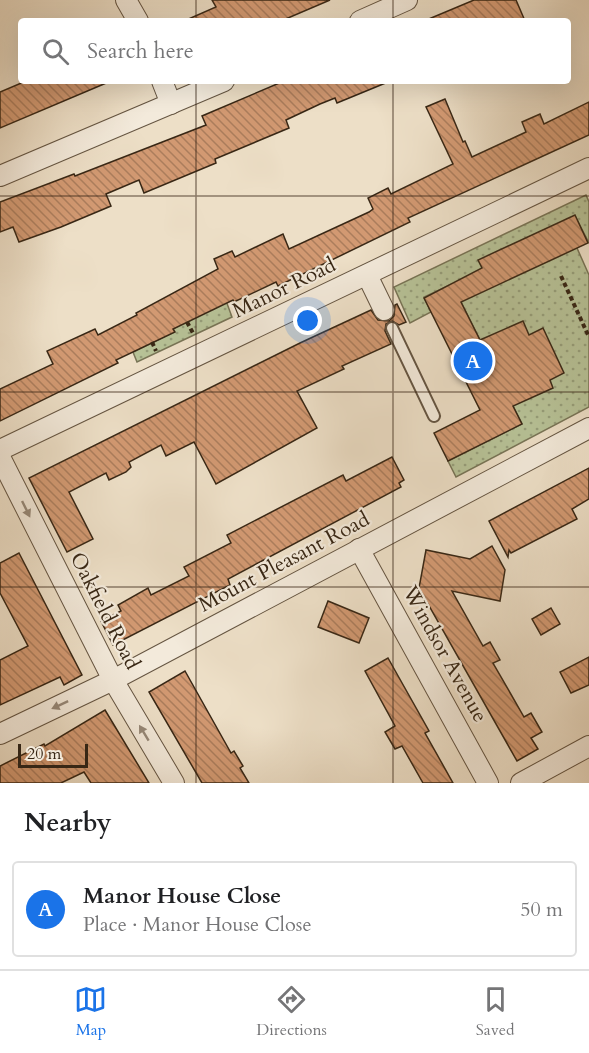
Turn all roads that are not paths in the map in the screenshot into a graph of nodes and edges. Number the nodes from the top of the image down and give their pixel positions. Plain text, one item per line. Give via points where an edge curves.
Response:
1 (126, 0) edge
2 (407, 0) edge
3 (136, 18) edge
4 (367, 18) edge
5 (163, 84) edge
6 (217, 84) edge
7 (171, 104) junction
8 (589, 168) edge
9 (0, 176) edge
10 (367, 275) junction
11 (384, 310) dead end
12 (392, 328) dead end
13 (434, 416) dead end
14 (589, 428) edge
15 (0, 450) edge
16 (0, 457) edge
17 (359, 549) junction
18 (113, 680) junction
19 (0, 734) edge
20 (589, 746) edge
21 (174, 783) edge
22 (488, 783) edge
23 (521, 783) edge

1 - 3 street
2 - 4 street
5 - 7 street
6 - 7 street
7 - 9 street
8 - 10 street, Manor Road
10 - 11 street
10 - 15 street, Manor Road
12 - 13 lane
14 - 17 street, Mount Pleasant Road
16 -> 18 street, Oakfield Road
17 - 18 street, Mount Pleasant Road
17 - 22 street, Windsor Avenue
18 -> 19 street, Mount Pleasant Road
21 -> 18 street, Oakfield Road
20 - 23 street

